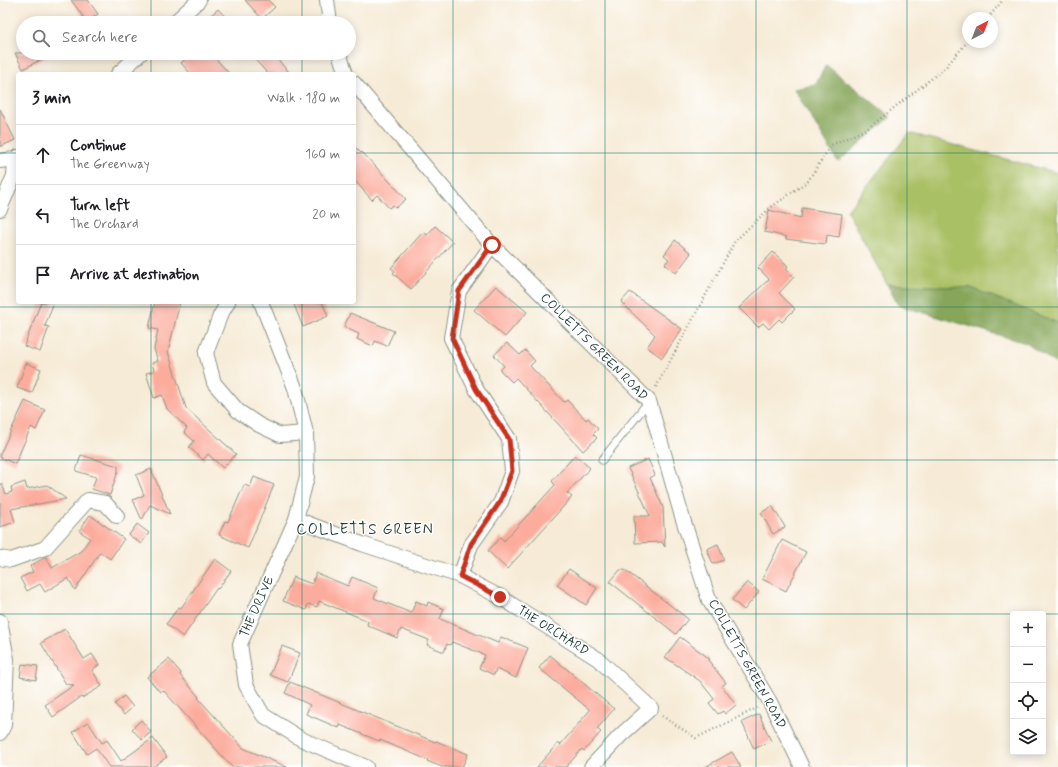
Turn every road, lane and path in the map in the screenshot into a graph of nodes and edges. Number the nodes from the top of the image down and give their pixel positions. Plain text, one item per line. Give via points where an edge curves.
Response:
1 (199, 0) edge
2 (326, 0) edge
3 (1003, 0) edge
4 (993, 12) edge
5 (182, 16) edge
6 (329, 16) edge
7 (962, 48) edge
8 (134, 60) edge
9 (341, 60) edge
10 (123, 72) edge
11 (345, 72) edge
12 (356, 85) edge
13 (16, 158) edge
14 (0, 161) edge
15 (16, 164) edge
16 (0, 209) edge
17 (492, 245) junction
18 (227, 304) edge
19 (262, 304) edge
20 (649, 401) junction
21 (306, 433) junction
22 (602, 460) dead end
23 (117, 516) dead end
24 (296, 519) junction
25 (0, 558) edge
26 (460, 576) junction
27 (0, 620) edge
28 (770, 702) junction
29 (651, 708) junction
30 (0, 733) edge
31 (366, 767) edge
32 (591, 767) edge
33 (802, 767) edge

1 - 5 street
2 - 6 street
3 - 4 path
7 - 20 path via 945,68 867,130 831,145 808,181 770,208 735,241
8 - 10 street
9 - 11 street
12 - 17 street, COLLETTS GREEN ROAD
13 - 14 street
15 - 16 street via 14,176
17 - 20 street, COLLETTS GREEN ROAD
17 - 26 street via 459,291 452,338 476,389 509,439 512,471 500,502 471,544
18 - 21 street via 206,353 214,383 238,411 258,425 280,435
19 - 21 street, THE DRIVE via 295,388
20 - 22 lane
20 - 28 street, COLLETTS GREEN ROAD via 709,600
21 - 24 street, THE DRIVE via 307,477
23 - 25 street via 105,503 88,500 46,548 11,560
24 - 26 street, THE ORCHARD
24 - 31 street, THE DRIVE via 240,644 246,685 263,715 301,739
26 - 29 street, THE ORCHARD via 500,597 598,659
27 - 30 street via 7,659 4,725
28 - 29 path via 696,738
28 - 33 street, COLLETTS GREEN ROAD
29 - 32 street

